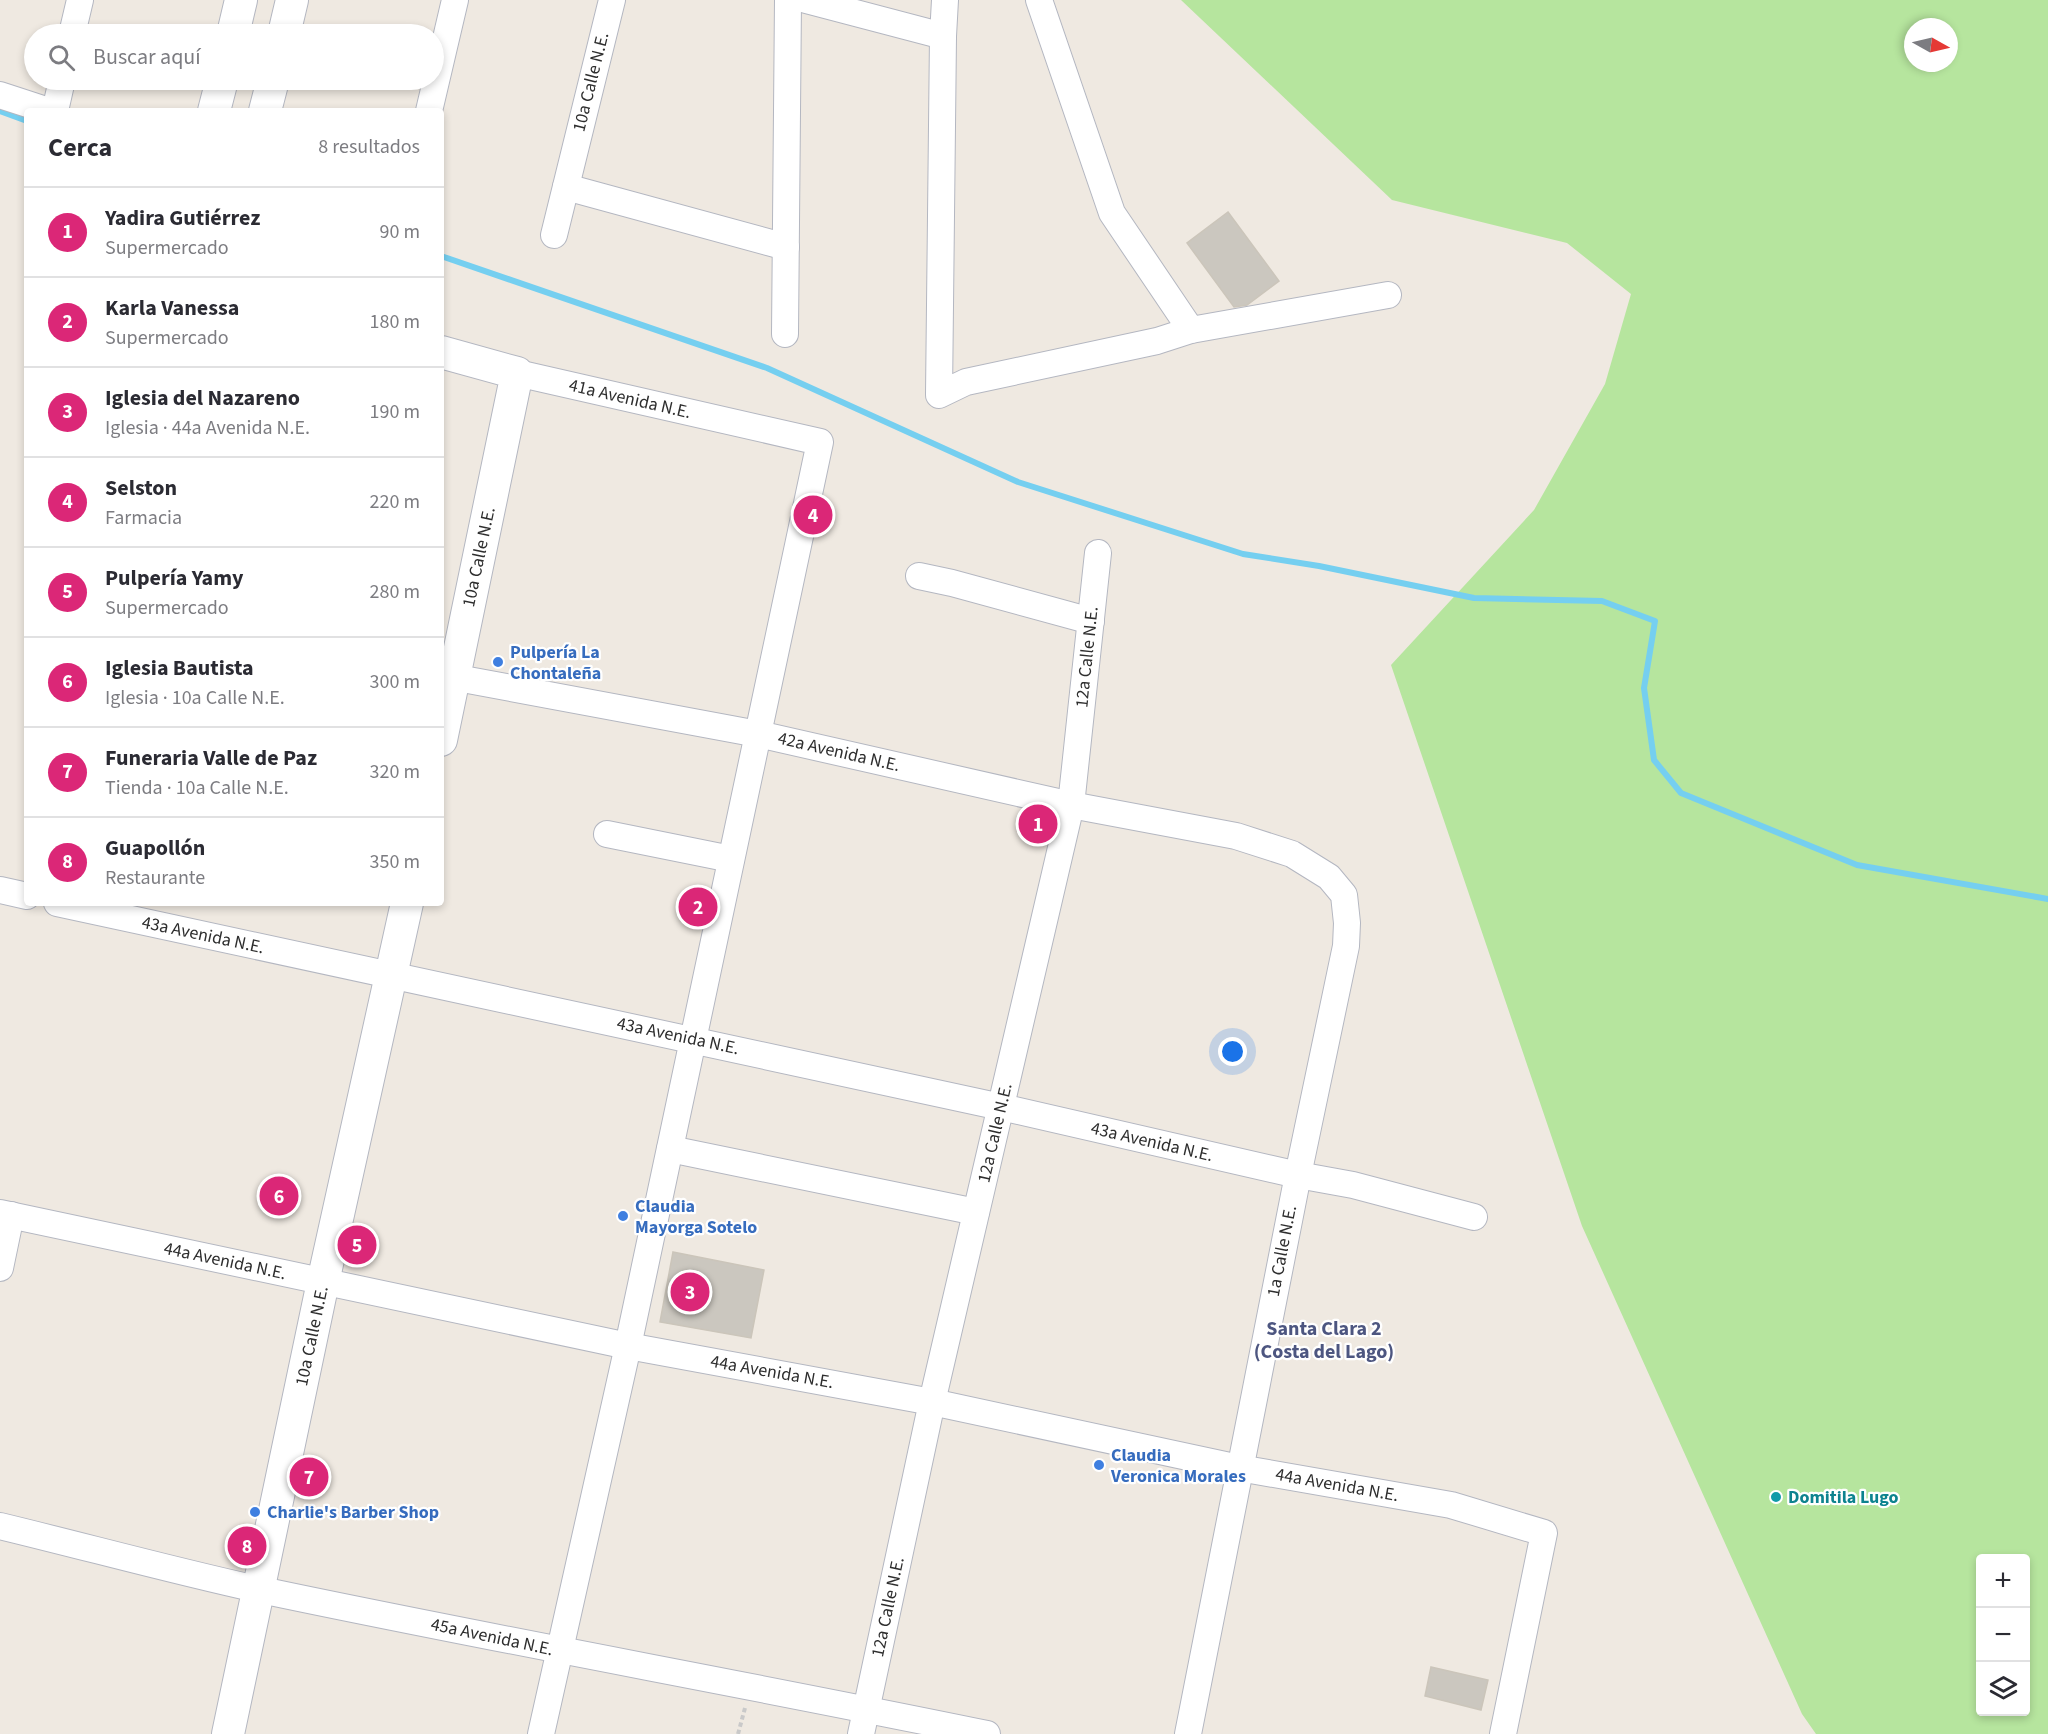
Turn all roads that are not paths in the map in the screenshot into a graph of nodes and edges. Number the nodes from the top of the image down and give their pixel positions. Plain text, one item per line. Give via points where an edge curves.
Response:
1 (80, 0) edge
2 (241, 0) edge
3 (292, 0) edge
4 (455, 0) edge
5 (612, 0) edge
6 (788, 0) edge
7 (806, 0) edge
8 (945, 0) edge
9 (1039, 0) edge
10 (74, 24) edge
11 (235, 24) edge
12 (286, 24) edge
13 (943, 36) junction
14 (444, 47) edge
15 (60, 90) edge
16 (219, 90) edge
17 (270, 90) edge
18 (434, 90) edge
19 (0, 94) edge
20 (41, 108) edge
21 (56, 108) edge
22 (215, 108) edge
23 (266, 108) edge
24 (430, 108) edge
25 (566, 187) junction
26 (554, 235) dead end
27 (786, 247) junction
28 (1388, 295) dead end
29 (1191, 330) junction
30 (785, 334) dead end
31 (444, 353) edge
32 (517, 374) junction
33 (1098, 553) dead end
34 (919, 576) dead end
35 (1091, 621) junction
36 (447, 677) edge
37 (444, 708) edge
38 (758, 734) junction
39 (1071, 805) junction
40 (607, 834) dead end
41 (731, 859) junction
42 (0, 890) edge
43 (24, 895) edge
44 (79, 906) edge
45 (406, 906) edge
46 (1346, 946) joint
47 (392, 975) junction
48 (693, 1040) junction
49 (1001, 1107) junction
50 (670, 1149) junction
51 (1298, 1175) junction
52 (976, 1212) junction
53 (5, 1214) edge
54 (1474, 1217) dead end
55 (0, 1268) edge
56 (323, 1282) junction
57 (628, 1346) junction
58 (932, 1401) junction
59 (1239, 1468) junction
60 (0, 1526) edge
61 (258, 1589) junction
62 (560, 1651) junction
63 (867, 1709) junction
64 (228, 1734) edge
65 (541, 1734) edge
66 (861, 1734) edge
67 (987, 1734) edge
68 (1188, 1734) edge
69 (1503, 1734) edge

1 - 10 street
2 - 11 street
3 - 12 street
4 - 14 street
5 - 25 street, 10a Calle N.E.
6 - 27 street
7 - 13 street
8 - 13 street
9 - 29 street via 1112,213
13 - 29 street via 939,395 966,382 1157,341
15 - 21 street
16 - 22 street
17 - 23 street
18 - 24 street
19 - 20 street
25 - 26 street, 10a Calle N.E.
25 - 27 street
27 - 30 street
28 - 29 street
31 - 32 street, 41a Avenida N.E.
32 - 36 street, 10a Calle N.E.
32 - 38 street, 41a Avenida N.E. via 820,442
33 - 35 street, 12a Calle N.E.
34 - 35 street
35 - 39 street, 12a Calle N.E.
36 - 37 street, 10a Calle N.E.
36 - 38 street, 42a Avenida N.E.
38 - 39 street, 42a Avenida N.E.
38 - 41 street
39 - 46 street, 42a Avenida N.E. via 1236,836 1292,854 1329,877 1344,896
39 - 49 street, 12a Calle N.E.
40 - 41 street
41 - 48 street
42 - 43 street
44 - 47 street, 43a Avenida N.E.
45 - 47 street, 10a Calle N.E.
46 - 51 street, 1a Calle N.E.
47 - 48 street, 43a Avenida N.E.
47 - 56 street, 10a Calle N.E.
48 - 49 street, 43a Avenida N.E.
48 - 50 street
49 - 51 street, 43a Avenida N.E.
49 - 52 street, 12a Calle N.E.
50 - 52 street
50 - 57 street
51 - 54 street, 43a Avenida N.E. via 1353,1185
51 - 59 street, 1a Calle N.E.
52 - 58 street, 12a Calle N.E.
53 - 55 street
53 - 56 street, 44a Avenida N.E.
56 - 57 street, 44a Avenida N.E.
56 - 61 street, 10a Calle N.E.
57 - 58 street, 44a Avenida N.E.
57 - 62 street
58 - 59 street, 44a Avenida N.E.
58 - 63 street, 12a Calle N.E.
59 - 68 street, 1a Calle N.E.
59 - 69 street, 44a Avenida N.E. via 1451,1505 1544,1533
60 - 61 street, 45a Avenida N.E.
61 - 62 street, 45a Avenida N.E.
61 - 64 street, 10a Calle N.E.
62 - 63 street, 45a Avenida N.E.
62 - 65 street
63 - 66 street, 12a Calle N.E.
63 - 67 street, 45a Avenida N.E.

